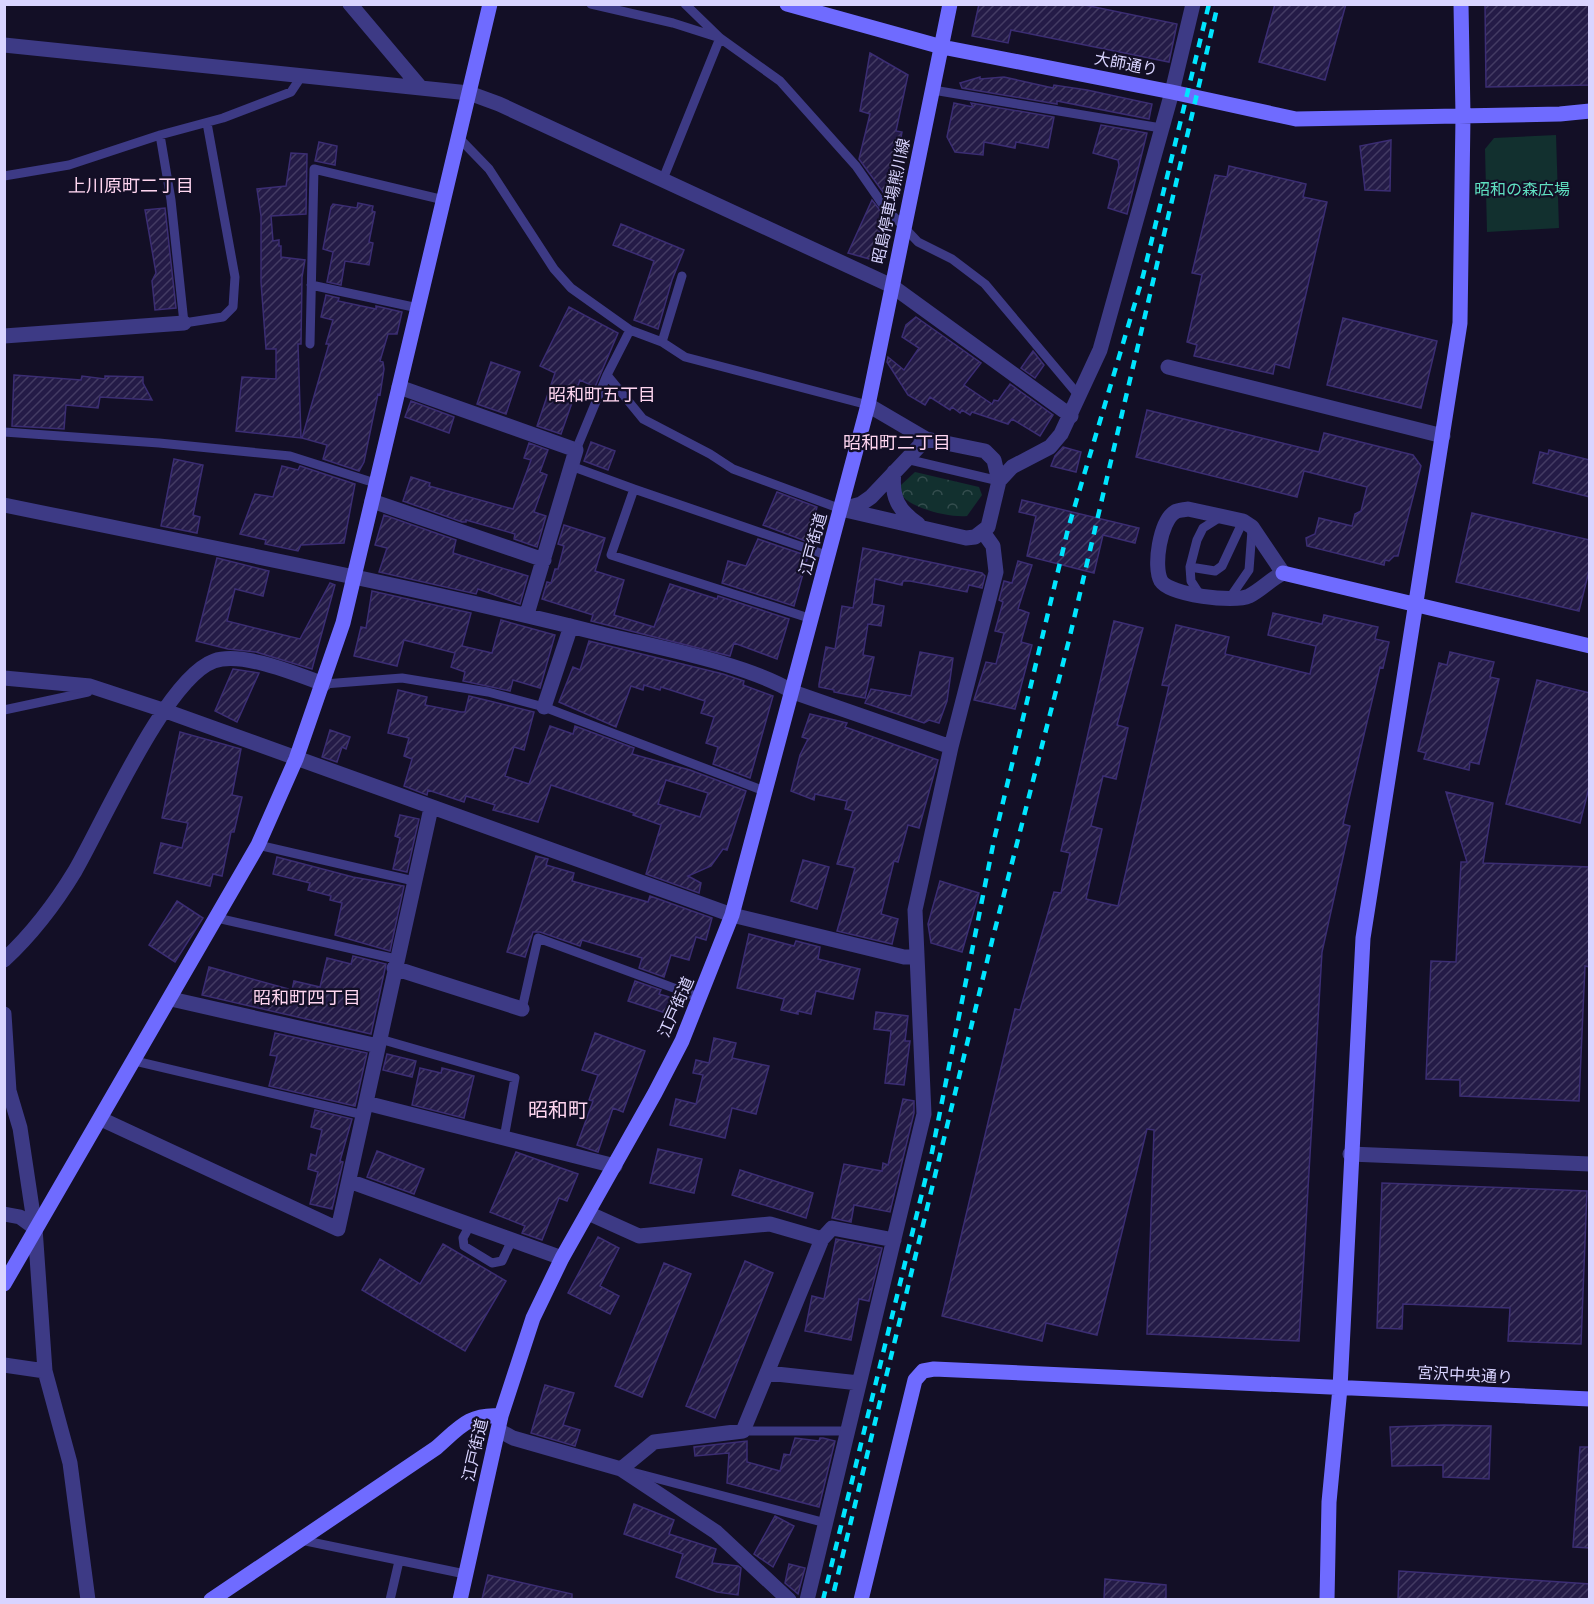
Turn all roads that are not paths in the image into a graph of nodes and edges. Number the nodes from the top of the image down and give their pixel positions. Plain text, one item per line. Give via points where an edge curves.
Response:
1 (350, 4) edge
2 (490, 4) edge
3 (591, 4) edge
4 (685, 4) edge
5 (787, 4) edge
6 (950, 4) edge
7 (1193, 4) edge
8 (1461, 4) edge
9 (720, 38) junction
10 (4, 45) edge
11 (942, 47) junction
12 (301, 77) junction
13 (421, 88) junction
14 (933, 90) junction
15 (1172, 92) junction
16 (469, 93) junction
17 (1590, 111) edge
18 (1463, 116) junction
19 (207, 123) junction
20 (1161, 128) junction
21 (160, 135) junction
22 (459, 138) junction
23 (4, 176) edge
24 (663, 179) junction
25 (444, 200) junction
26 (904, 229) junction
27 (682, 276) dead end
28 (311, 285) junction
29 (892, 286) junction
30 (418, 308) junction
31 (184, 323) junction
32 (630, 330) junction
33 (4, 336) edge
34 (662, 342) junction
35 (310, 344) dead end
36 (1168, 367) dead end
37 (607, 375) junction
38 (399, 387) junction
39 (1080, 398) junction
40 (868, 405) junction
41 (1071, 416) junction
42 (4, 432) edge
43 (1443, 436) junction
44 (926, 439) junction
45 (576, 450) junction
46 (906, 459) junction
47 (571, 466) junction
48 (894, 472) junction
49 (999, 481) junction
50 (375, 483) junction
51 (634, 489) junction
52 (372, 501) junction
53 (4, 505) edge
54 (841, 509) junction
55 (1222, 516) junction
56 (1247, 524) junction
57 (923, 528) junction
58 (983, 532) junction
59 (829, 556) junction
60 (544, 560) junction
61 (1190, 567) junction
62 (1283, 573) junction
63 (354, 576) junction
64 (1200, 595) junction
65 (1228, 600) junction
66 (1415, 604) junction
67 (527, 614) junction
68 (812, 619) junction
69 (571, 626) junction
70 (1590, 646) edge
71 (4, 678) edge
72 (324, 684) junction
73 (90, 686) junction
74 (793, 692) junction
75 (544, 707) junction
76 (4, 710) edge
77 (164, 710) junction
78 (951, 747) junction
79 (296, 759) junction
80 (766, 792) junction
81 (431, 808) junction
82 (258, 845) junction
83 (414, 881) junction
84 (732, 915) junction
85 (217, 918) junction
86 (916, 957) junction
87 (4, 960) edge
88 (395, 963) junction
89 (701, 998) junction
90 (171, 999) junction
91 (522, 1009) joint
92 (4, 1014) edge
93 (379, 1042) junction
94 (135, 1061) junction
95 (6, 1062) edge
96 (365, 1109) junction
97 (101, 1119) junction
98 (504, 1138) junction
99 (1350, 1154) junction
100 (1590, 1164) edge
101 (615, 1167) junction
102 (349, 1181) junction
103 (588, 1213) junction
104 (4, 1214) edge
105 (470, 1225) junction
106 (35, 1228) junction
107 (822, 1239) junction
108 (512, 1240) junction
109 (894, 1240) junction
110 (562, 1258) junction
111 (4, 1284) edge
112 (4, 1365) edge
113 (45, 1371) junction
114 (767, 1373) junction
115 (859, 1383) junction
116 (1340, 1388) junction
117 (1590, 1399) edge
118 (499, 1423) junction
119 (742, 1431) junction
120 (847, 1431) junction
121 (621, 1469) junction
122 (826, 1523) junction
123 (299, 1539) junction
124 (399, 1561) junction
125 (465, 1574) junction
126 (88, 1599) edge
127 (212, 1599) edge
128 (390, 1599) edge
129 (460, 1599) edge
130 (789, 1599) edge
131 (807, 1599) edge
132 (861, 1599) edge
133 (1327, 1599) edge

1 - 13 street
2 - 16 street
3 - 9 lane
4 - 9 lane
5 - 11 street, 大師通り
6 - 11 street, 昭島停車場熊川線
7 - 15 street
8 - 18 street
9 - 24 lane
9 - 26 lane via 780,81 856,166
10 - 12 street
11 - 14 street, 昭島停車場熊川線
11 - 15 street, 大師通り
12 - 13 street
12 - 19 lane via 291,92
13 - 16 street
14 - 20 lane
14 - 26 street, 昭島停車場熊川線
15 - 18 street, 大師通り via 1296,119
15 - 20 street
16 - 22 street
16 - 24 street
17 - 18 street, 大師通り
18 - 43 street via 1460,323
19 - 21 lane
19 - 31 lane via 235,277 232,307 223,317
20 - 39 street via 1100,350
21 - 23 lane via 69,165
21 - 31 lane
22 - 25 street
22 - 32 lane via 489,169 554,269 571,288
24 - 29 street
25 - 28 lane via 314,169
25 - 30 street
26 - 29 street, 昭島停車場熊川線
26 - 39 lane via 985,284
27 - 34 lane
28 - 30 lane
28 - 35 lane
29 - 40 street, 昭島停車場熊川線
29 - 41 street
30 - 38 street
31 - 33 street
32 - 34 lane
32 - 37 lane
34 - 40 lane via 685,357
36 - 43 street
37 - 45 lane
37 - 54 lane via 643,419 733,469
38 - 45 street
38 - 50 street
39 - 41 street
40 - 44 street
40 - 54 street, 江戸街道
41 - 49 street via 1050,447 1012,467
42 - 50 lane via 290,456
43 - 66 street
44 - 46 street
44 - 49 street via 985,451 994,460
45 - 47 street
46 - 48 street
46 - 49 lane
47 - 51 lane
47 - 60 street
48 - 54 street via 861,504
48 - 57 street via 894,500
49 - 58 street via 988,527
50 - 52 street
51 - 59 lane
51 - 68 lane via 611,555
52 - 60 street
52 - 63 street
53 - 63 street
54 - 57 street
54 - 59 street, 江戸街道
55 - 56 street
55 - 61 lane via 1203,528
55 - 64 street via 1188,509 1174,513 1166,523 1156,571 1162,583 1172,589
56 - 61 lane via 1222,566 1215,571
56 - 62 street
56 - 65 lane via 1249,570
57 - 58 street via 966,538
58 - 78 street via 993,546 996,572
59 - 68 street, 江戸街道
60 - 67 street
61 - 64 lane via 1191,581
62 - 65 street via 1248,596
62 - 66 street
63 - 67 street
63 - 72 street
64 - 65 street
66 - 70 street
66 - 99 street via 1363,938
67 - 69 street
68 - 74 street, 江戸街道
69 - 74 street via 711,662 777,682
69 - 75 street
71 - 73 street
72 - 75 lane via 402,678 488,692
72 - 77 street via 230,658 215,660 172,696
72 - 79 street
73 - 76 lane via 88,692
73 - 77 street
74 - 78 street
74 - 80 street, 江戸街道
75 - 80 lane
77 - 79 street
77 - 87 street via 74,872 42,920
78 - 86 street via 915,910
79 - 81 street
79 - 82 street
80 - 84 street, 江戸街道
81 - 83 street
81 - 84 street
82 - 83 lane
82 - 85 street
83 - 88 street
84 - 86 street
84 - 89 street, 江戸街道
85 - 88 lane
85 - 90 street
86 - 109 street via 924,1114
88 - 91 street
88 - 93 street
89 - 91 lane via 538,938
89 - 101 street, 江戸街道
90 - 93 street
90 - 94 street
92 - 95 street
93 - 96 street
93 - 98 lane via 515,1078
94 - 96 lane
94 - 97 street
95 - 106 street
96 - 98 street
96 - 102 street
97 - 102 street via 338,1229
97 - 106 street
98 - 101 street
99 - 100 street
99 - 116 street
101 - 103 street, 江戸街道
102 - 105 street
103 - 107 street via 639,1236 770,1224
103 - 110 street, 江戸街道
104 - 106 street via 20,1217
105 - 108 street
105 - 108 lane via 463,1238 464,1246 492,1263 502,1261
106 - 111 street
106 - 113 street
107 - 109 street via 832,1228
107 - 114 street
108 - 110 street
109 - 115 street
110 - 118 street, 江戸街道 via 534,1318
112 - 113 street
113 - 126 street via 70,1463
114 - 115 street
114 - 119 street
115 - 120 street
116 - 117 street, 宮沢中央通り
116 - 132 street, 宮沢中央通り via 923,1371 915,1380
116 - 133 street via 1329,1502
118 - 121 street via 513,1438
118 - 123 street via 485,1414 467,1420 436,1448
118 - 125 street, 江戸街道
119 - 120 lane
119 - 121 street via 654,1442
120 - 122 street
121 - 122 lane
121 - 130 street via 716,1532
122 - 131 street
123 - 124 lane
123 - 127 street
124 - 125 lane
124 - 128 lane
125 - 129 street, 江戸街道

